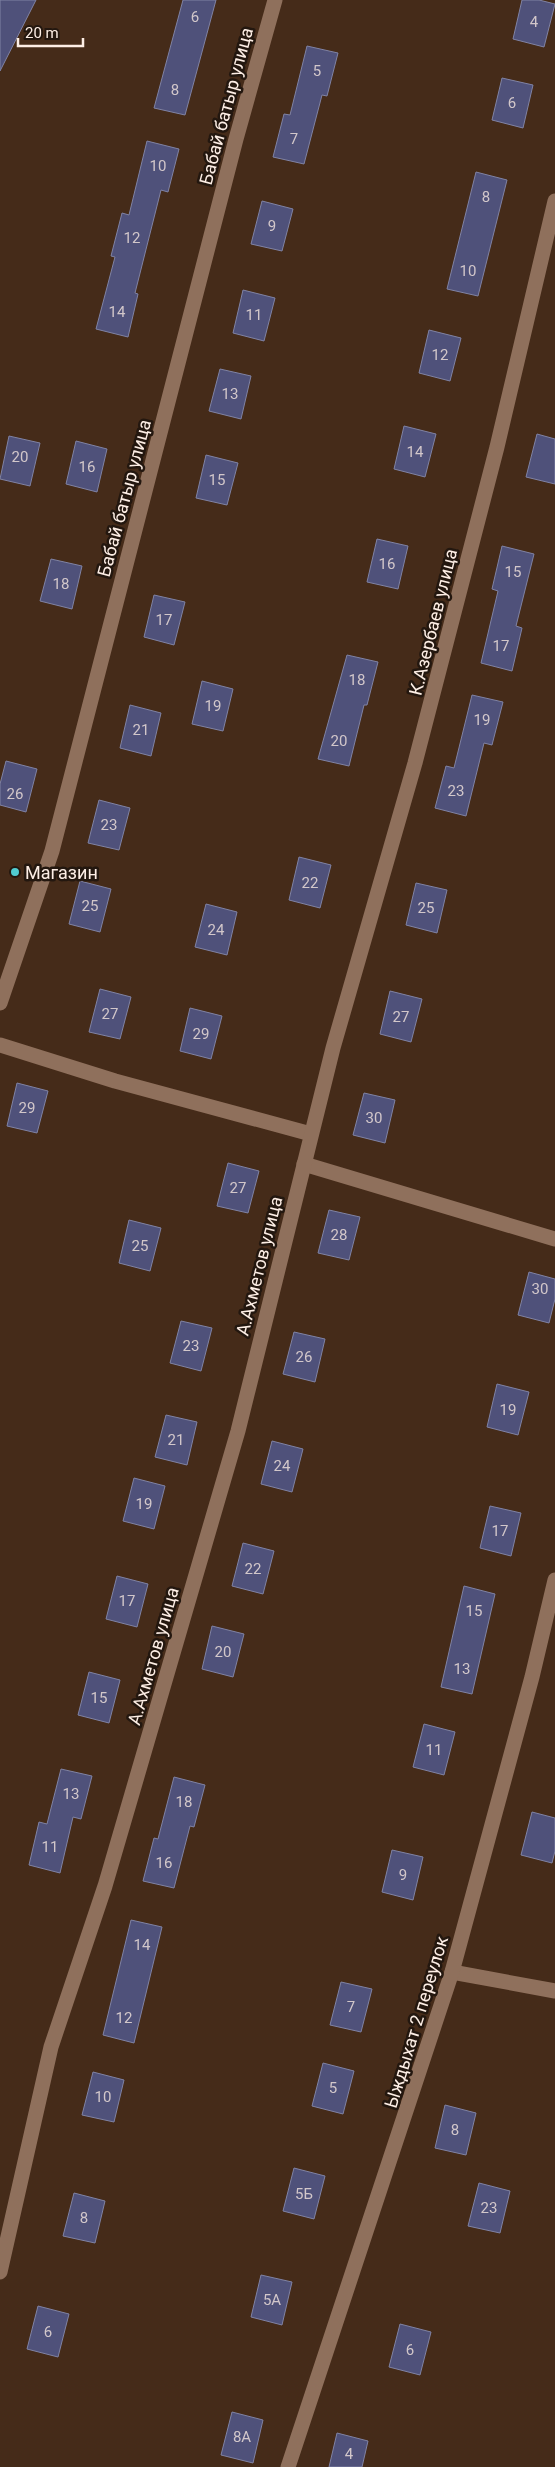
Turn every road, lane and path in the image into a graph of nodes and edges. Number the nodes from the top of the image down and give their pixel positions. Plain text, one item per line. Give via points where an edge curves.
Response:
1 (275, 0) edge
2 (555, 201) edge
3 (0, 1003) edge
4 (0, 1045) edge
5 (333, 1048) joint
6 (311, 1134) junction
7 (304, 1164) junction
8 (555, 1239) edge
9 (555, 1580) edge
10 (452, 1972) junction
11 (555, 1991) edge
12 (0, 2272) edge
13 (288, 2467) edge

1 - 3 street, Бабай батыр улица via 52,851
2 - 5 street, К.Азербаев улица via 497,447 416,763
4 - 6 street via 115,1081
5 - 6 street, А.Ахметов улица
6 - 7 street, А.Ахметов улица
7 - 8 street
7 - 12 street, А.Ахметов улица via 238,1430 105,1886 51,2047
9 - 10 street, Ыждыхат 2 переулок
10 - 11 street
10 - 13 street, Ыждыхат 2 переулок

